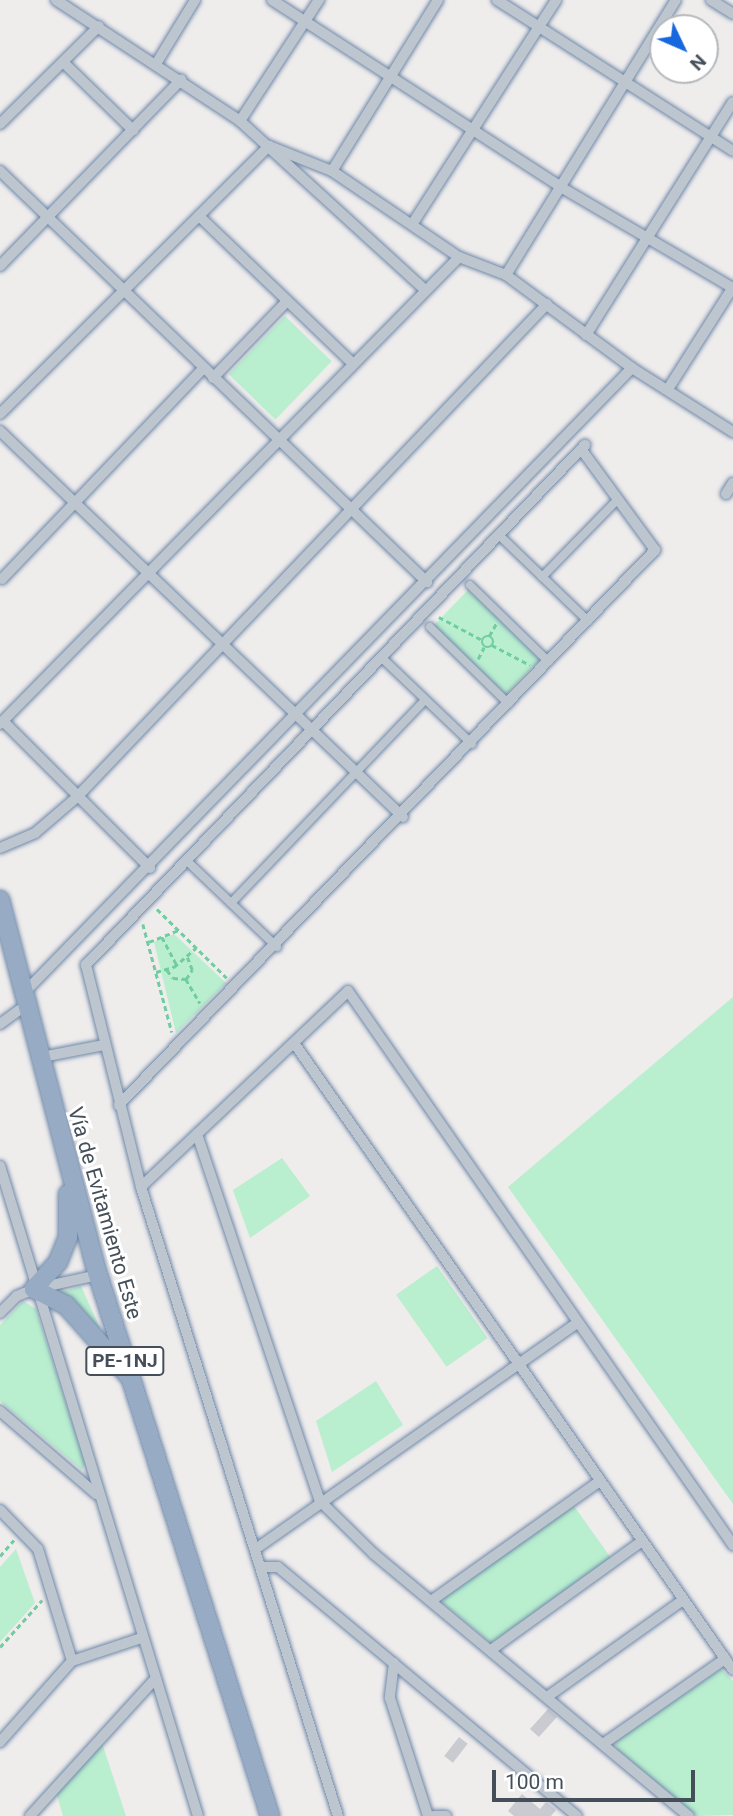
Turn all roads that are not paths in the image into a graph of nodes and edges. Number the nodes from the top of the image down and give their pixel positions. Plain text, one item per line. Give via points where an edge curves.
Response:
1 (56, 0) edge
2 (195, 0) edge
3 (272, 0) edge
4 (318, 0) edge
5 (438, 0) edge
6 (497, 0) edge
7 (556, 0) edge
8 (676, 0) edge
9 (711, 0) edge
10 (74, 4) edge
11 (733, 14) edge
12 (305, 21) junction
13 (99, 26) junction
14 (539, 27) junction
15 (64, 62) junction
16 (156, 64) junction
17 (392, 74) junction
18 (181, 80) junction
19 (624, 80) junction
20 (733, 102) edge
21 (240, 121) junction
22 (0, 124) edge
23 (133, 130) junction
24 (474, 130) junction
25 (711, 136) junction
26 (270, 146) junction
27 (733, 151) edge
28 (332, 171) junction
29 (0, 172) edge
30 (559, 186) junction
31 (199, 216) junction
32 (48, 218) junction
33 (414, 223) junction
34 (649, 239) junction
35 (459, 257) junction
36 (0, 266) edge
37 (506, 275) junction
38 (733, 288) edge
39 (424, 289) junction
40 (124, 291) junction
41 (288, 301) junction
42 (547, 304) junction
43 (586, 335) junction
44 (351, 362) junction
45 (632, 368) junction
46 (203, 369) junction
47 (213, 378) junction
48 (668, 389) junction
49 (0, 414) edge
50 (0, 430) edge
51 (733, 432) edge
52 (275, 439) junction
53 (733, 483) edge
54 (726, 494) dead end
55 (618, 499) junction
56 (73, 500) junction
57 (350, 511) junction
58 (499, 535) junction
59 (148, 573) junction
60 (542, 577) junction
61 (2, 579) dead end
62 (427, 582) junction
63 (470, 585) dead end
64 (588, 621) junction
65 (430, 627) dead end
66 (223, 644) junction
67 (381, 657) junction
68 (549, 662) junction
69 (425, 699) junction
70 (509, 704) junction
71 (296, 715) junction
72 (1, 723) edge
73 (312, 730) junction
74 (471, 744) junction
75 (355, 772) junction
76 (77, 797) junction
77 (403, 817) junction
78 (0, 848) edge
79 (186, 860) junction
80 (150, 868) junction
81 (0, 900) edge
82 (231, 902) junction
83 (5, 943) edge
84 (277, 947) junction
85 (23, 1000) junction
86 (0, 1024) edge
87 (294, 1043) junction
88 (104, 1045) junction
89 (37, 1058) junction
90 (119, 1105) junction
91 (197, 1134) junction
92 (0, 1166) edge
93 (68, 1173) junction
94 (141, 1187) junction
95 (98, 1275) junction
96 (34, 1289) junction
97 (0, 1313) edge
98 (577, 1323) junction
99 (517, 1364) junction
100 (130, 1377) junction
101 (0, 1411) edge
102 (600, 1481) junction
103 (98, 1497) junction
104 (320, 1501) junction
105 (0, 1510) edge
106 (642, 1541) junction
107 (733, 1545) edge
108 (257, 1548) junction
109 (263, 1567) junction
110 (683, 1600) junction
111 (431, 1601) junction
112 (141, 1638) junction
113 (491, 1650) junction
114 (725, 1659) junction
115 (72, 1661) junction
116 (394, 1663) junction
117 (733, 1670) edge
118 (154, 1680) junction
119 (547, 1697) junction
120 (0, 1742) edge
121 (603, 1744) junction
122 (30, 1816) edge
123 (198, 1816) edge
124 (270, 1816) edge
125 (338, 1816) edge
126 (428, 1816) edge
127 (434, 1816) edge
128 (446, 1816) edge
129 (577, 1816) edge
130 (689, 1816) edge

1 - 10 street
2 - 16 street
3 - 12 street
4 - 12 street
5 - 17 street
6 - 14 street
7 - 14 street
8 - 19 street
9 - 11 street
10 - 13 street
12 - 17 street
12 - 21 street
13 - 15 street
13 - 16 street
14 - 19 street
14 - 24 street
15 - 22 street
15 - 23 street
16 - 18 street
17 - 24 street
17 - 28 street
18 - 21 street
18 - 23 street
19 - 25 street
19 - 30 street
20 - 25 street
21 - 26 street
23 - 32 street
24 - 30 street
24 - 33 street
25 - 27 street
25 - 34 street
26 - 28 street
26 - 31 street
26 - 39 street
28 - 33 street
29 - 32 street
30 - 34 street
30 - 37 street
31 - 40 street
31 - 41 street
32 - 36 street
32 - 40 street
33 - 35 street
34 - 38 street
34 - 43 street
35 - 37 street
35 - 39 street
37 - 42 street
38 - 48 street
39 - 44 street
40 - 46 street
40 - 49 street
41 - 44 street
41 - 47 street
42 - 43 street
42 - 57 street
43 - 45 street
44 - 52 street
45 - 48 street
45 - 62 street
46 - 47 street
46 - 56 street
47 - 52 street
48 - 51 street
50 - 56 street
52 - 57 street
52 - 59 street
53 - 54 street
55 - 58 street via 583,447
55 - 60 street
55 - 64 street via 655,550
56 - 59 street
56 - 61 street
57 - 62 street
57 - 66 street
58 - 60 street
58 - 67 street
59 - 66 street
59 - 72 street
60 - 64 street
62 - 71 street
63 - 68 street
64 - 68 street
65 - 70 street
66 - 71 street
66 - 76 street
67 - 69 street
67 - 73 street
68 - 70 street
69 - 74 street
69 - 75 street
70 - 74 street
71 - 73 street
71 - 80 street
72 - 76 street
73 - 75 street
73 - 79 street
74 - 77 street
75 - 77 street
75 - 82 street
76 - 78 street via 35,832
76 - 80 street
77 - 84 street
79 - 82 street
79 - 88 street via 86,965
80 - 85 street
81 - 83 highway, Vía de Evitamiento Este / PE-1NJ
82 - 84 street
83 - 85 highway, Vía de Evitamiento Este / PE-1NJ
84 - 90 street
85 - 86 street
85 - 89 highway, Vía de Evitamiento Este / PE-1NJ
87 - 91 street
87 - 98 street via 348,992
87 - 99 street
88 - 89 street
88 - 90 street
89 - 93 highway, Vía de Evitamiento Este / PE-1NJ
90 - 94 street
91 - 94 street
91 - 104 street
92 - 96 street
93 - 95 highway, Vía de Evitamiento Este / PE-1NJ
93 - 96 highway via 68,1237 58,1262
94 - 108 street
95 - 96 street
95 - 100 highway, Vía de Evitamiento Este / PE-1NJ
96 - 97 street via 17,1296
96 - 100 highway via 66,1304
96 - 103 street
98 - 99 street
98 - 107 street
99 - 102 street
99 - 104 street
100 - 124 highway, Vía de Evitamiento Este / PE-1NJ
101 - 103 street
102 - 106 street
102 - 111 street
103 - 112 street
104 - 108 street
104 - 111 street
105 - 115 street via 38,1549
106 - 110 street
106 - 113 street
108 - 109 street
109 - 116 street via 278,1567
109 - 125 street
110 - 114 street
110 - 119 street
111 - 113 street
112 - 115 street
112 - 118 street
113 - 119 street
114 - 117 street
114 - 121 street
115 - 120 street
116 - 126 street via 390,1698
116 - 129 street
118 - 122 street
118 - 123 street
119 - 121 street
121 - 130 street
127 - 128 street

